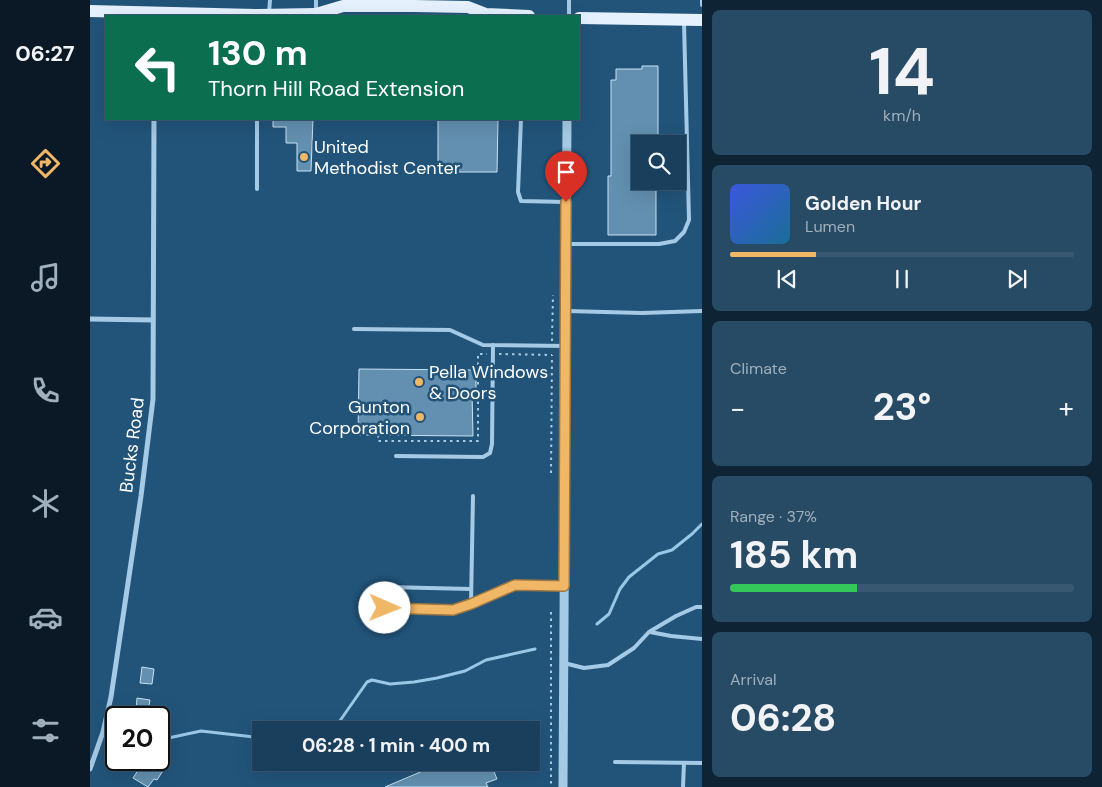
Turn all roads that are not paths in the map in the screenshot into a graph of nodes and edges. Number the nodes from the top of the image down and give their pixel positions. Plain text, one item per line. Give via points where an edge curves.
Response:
1 (270, 0) edge
2 (316, 0) edge
3 (569, 0) edge
4 (702, 0) edge
5 (702, 5) edge
6 (90, 11) edge
7 (155, 15) edge
8 (261, 15) edge
9 (320, 15) edge
10 (483, 15) edge
11 (569, 15) edge
12 (580, 18) edge
13 (684, 20) junction
14 (702, 20) edge
15 (154, 120) edge
16 (257, 120) edge
17 (520, 120) edge
18 (567, 120) edge
19 (257, 189) dead end
20 (566, 202) junction
21 (566, 244) junction
22 (566, 311) junction
23 (702, 312) edge
24 (90, 319) edge
25 (152, 320) junction
26 (354, 329) dead end
27 (493, 346) junction
28 (565, 346) junction
29 (396, 456) dead end
30 (473, 496) dead end
31 (564, 586) junction
32 (472, 589) junction
33 (471, 604) junction
34 (702, 607) edge
35 (649, 632) junction
36 (702, 639) edge
37 (564, 662) junction
38 (615, 762) dead end
39 (684, 763) junction
40 (702, 763) edge
41 (90, 769) edge
42 (563, 787) edge
43 (683, 787) edge

1 - 8 lane
2 - 9 lane
3 - 11 lane
4 - 5 lane
6 - 7 main road
7 - 8 main road
8 - 9 main road
9 - 10 main road via 344,6 387,6 468,7
12 - 13 main road
13 - 14 main road
13 - 21 lane via 689,220 684,232 674,241 659,244
15 - 25 street, Bucks Road
16 - 19 lane
17 - 20 lane via 518,192 521,201
18 - 20 street
20 - 21 street
21 - 22 street
22 - 23 lane
22 - 28 street
24 - 25 street
25 - 41 street, Bucks Road via 152,399 141,496 111,697
26 - 27 lane via 450,330 475,342
27 - 28 lane
27 - 29 lane via 490,452 483,457
28 - 31 street
30 - 32 lane
31 - 33 lane via 515,585
31 - 37 street
32 - 33 lane
32 - 33 lane via 386,587 385,608 453,610
34 - 35 lane via 676,616
35 - 36 lane
35 - 37 lane via 634,648 608,666 584,668
37 - 42 street
38 - 39 lane
39 - 40 lane
39 - 43 lane

